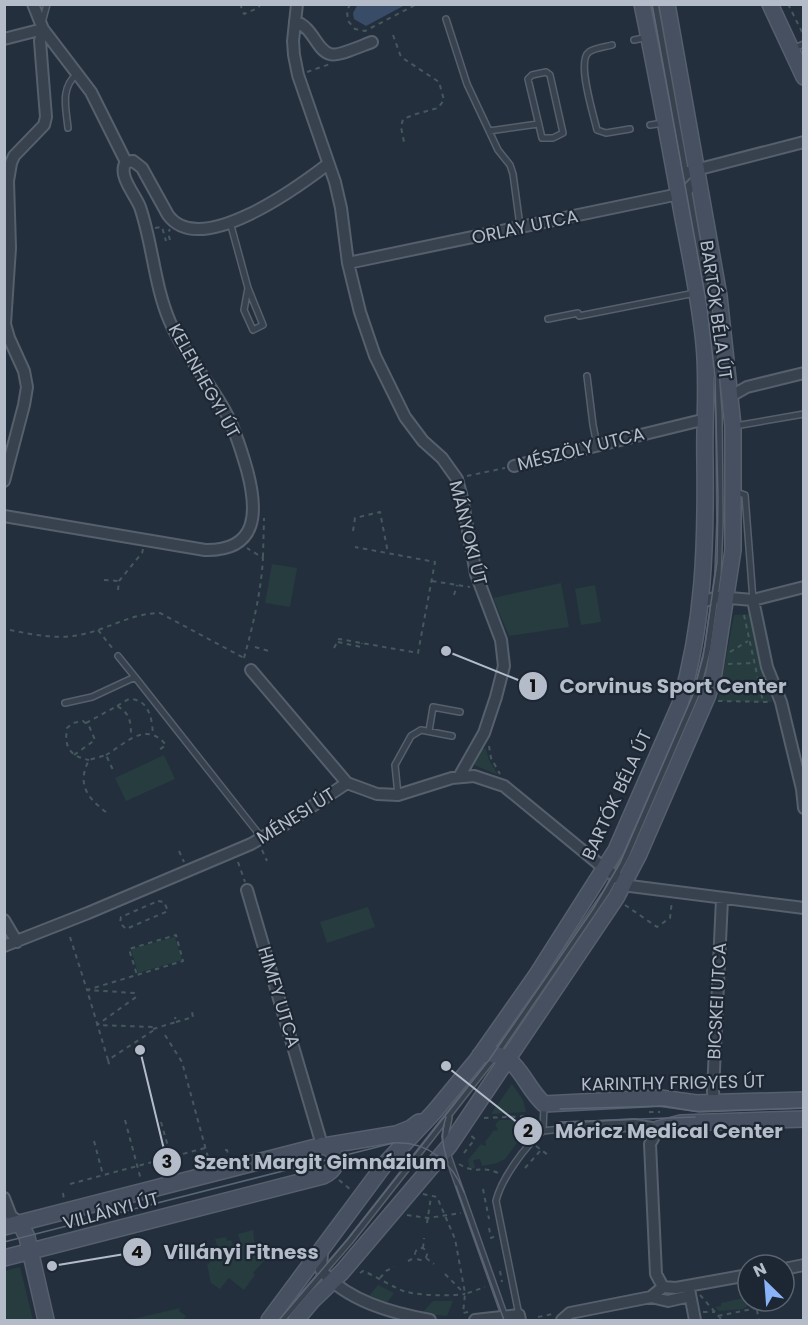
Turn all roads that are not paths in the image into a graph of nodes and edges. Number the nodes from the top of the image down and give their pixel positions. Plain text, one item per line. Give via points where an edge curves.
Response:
1 (33, 4) edge
2 (47, 4) edge
3 (297, 4) edge
4 (642, 4) edge
5 (655, 4) edge
6 (667, 4) edge
7 (770, 4) edge
8 (446, 19) dead end
9 (295, 21) junction
10 (42, 27) junction
11 (650, 36) junction
12 (4, 39) edge
13 (634, 40) dead end
14 (372, 42) dead end
15 (612, 45) dead end
16 (797, 47) edge
17 (78, 74) junction
18 (804, 77) edge
19 (538, 124) junction
20 (68, 128) dead end
21 (630, 129) dead end
22 (489, 131) junction
23 (804, 142) edge
24 (126, 162) junction
25 (328, 164) junction
26 (687, 182) junction
27 (230, 222) junction
28 (521, 228) junction
29 (348, 263) junction
30 (248, 288) junction
31 (697, 293) junction
32 (548, 319) dead end
33 (804, 373) edge
34 (587, 376) dead end
35 (731, 396) junction
36 (804, 414) edge
37 (706, 419) junction
38 (733, 426) junction
39 (597, 445) junction
40 (514, 466) road end
41 (4, 481) edge
42 (735, 491) junction
43 (4, 516) edge
44 (804, 586) edge
45 (715, 599) junction
46 (753, 600) junction
47 (696, 644) junction
48 (118, 656) road end
49 (251, 670) dead end
50 (714, 672) junction
51 (135, 677) junction
52 (65, 703) dead end
53 (460, 712) dead end
54 (429, 731) junction
55 (452, 736) dead end
56 (459, 777) junction
57 (347, 783) junction
58 (398, 795) junction
59 (804, 808) edge
60 (262, 838) junction
61 (615, 876) junction
62 (247, 890) road end
63 (722, 898) junction
64 (804, 908) edge
65 (4, 920) edge
66 (17, 942) junction
67 (4, 946) edge
68 (510, 1035) junction
69 (491, 1058) junction
70 (804, 1100) edge
71 (714, 1102) junction
72 (544, 1104) junction
73 (453, 1111) junction
74 (434, 1112) junction
75 (804, 1119) edge
76 (561, 1129) joint
77 (658, 1129) junction
78 (543, 1131) junction
79 (322, 1145) junction
80 (447, 1149) junction
81 (4, 1198) edge
82 (20, 1223) junction
83 (4, 1227) edge
84 (31, 1251) junction
85 (322, 1251) junction
86 (4, 1258) edge
87 (327, 1277) junction
88 (736, 1278) edge
89 (663, 1287) junction
90 (690, 1289) junction
91 (651, 1297) junction
92 (473, 1316) edge
93 (558, 1317) edge
94 (519, 1318) edge
95 (501, 1319) edge
96 (46, 1320) edge
97 (269, 1320) edge
98 (282, 1320) edge
99 (296, 1320) edge
100 (430, 1320) edge
101 (695, 1320) edge

1 - 10 street
2 - 10 lane
3 - 9 street
4 - 11 main road, BARTÓK BÉLA ÚT
5 - 26 lane, BARTÓK BÉLA ÚT
6 - 26 main road, BARTÓK BÉLA ÚT
7 - 16 main road
8 - 22 lane via 466,84
9 - 14 street via 304,24 329,54
9 - 25 street via 293,41 298,75
10 - 12 street
10 - 17 street, KELENHEGYI ÚT
10 - 41 street via 46,117 44,125 14,156 9,172 5,324 27,387
11 - 13 lane
11 - 26 main road, BARTÓK BÉLA ÚT via 658,124
15 - 21 lane via 589,51 585,57 585,80 597,130 606,134
16 - 18 main road
17 - 20 lane via 66,90
17 - 24 street, KELENHEGYI ÚT
19 - 19 lane via 542,138 563,133 550,75 546,72 528,80
19 - 22 lane
22 - 28 lane via 513,174
23 - 26 street, ORLAY UTCA
24 - 27 street, KELENHEGYI ÚT via 133,161 142,168 168,215 179,226 206,227
24 - 43 street, KELENHEGYI ÚT via 123,173 140,207 155,276 176,336 234,429 255,508 249,530 240,542 221,550 205,550
25 - 27 street, KELENHEGYI ÚT via 285,195
25 - 29 street, MÁNYOKI ÚT via 341,208
26 - 28 street, ORLAY UTCA
26 - 31 main road, BARTÓK BÉLA ÚT
26 - 35 main road, BARTÓK BÉLA ÚT via 719,296
26 - 45 lane, BARTÓK BÉLA ÚT via 717,361 720,522
27 - 30 lane
28 - 29 street, ORLAY UTCA
29 - 56 street, MÁNYOKI ÚT via 370,343 396,400 414,431 442,458 456,479 472,558 501,640 504,666 496,697 484,733
30 - 30 lane via 263,326 253,330 244,310
31 - 32 lane
31 - 37 main road, BARTÓK BÉLA ÚT via 707,378
33 - 35 street via 747,387
34 - 39 lane
35 - 38 main road, BARTÓK BÉLA ÚT
36 - 38 lane
37 - 39 street, MÉSZÖLY UTCA
37 - 45 main road, BARTÓK BÉLA ÚT via 706,519
38 - 42 main road, BARTÓK BÉLA ÚT
39 - 40 street, MÉSZÖLY UTCA
42 - 45 main road, BARTÓK BÉLA ÚT via 733,550
42 - 46 lane via 745,495
44 - 46 street
45 - 46 street
45 - 47 main road, BARTÓK BÉLA ÚT
45 - 50 main road, BARTÓK BÉLA ÚT
46 - 59 street
47 - 50 main road via 697,673
47 - 61 main road, BARTÓK BÉLA ÚT via 680,704 616,850
48 - 51 lane
49 - 57 street
50 - 61 main road, BARTÓK BÉLA ÚT via 698,719
51 - 52 lane via 92,697
51 - 60 lane
53 - 54 lane via 433,707
54 - 55 lane
54 - 58 lane via 421,730 411,736 398,757
56 - 58 street, MÉNESI ÚT
56 - 61 street, MÉNESI ÚT via 474,776 504,786
57 - 58 street, MÉNESI ÚT via 377,794
57 - 60 street, MÉNESI ÚT
60 - 66 street, MÉNESI ÚT
61 - 63 street via 636,888
61 - 68 lane, BARTÓK BÉLA ÚT
61 - 69 main road, BARTÓK BÉLA ÚT
61 - 69 main road, BARTÓK BÉLA ÚT via 536,976
62 - 79 street, HIMFY UTCA
63 - 64 street
63 - 71 street, BICSKEI UTCA
65 - 66 street
66 - 67 street, MÉNESI ÚT
68 - 69 lane
68 - 69 lane
68 - 69 lane, BARTÓK BÉLA ÚT
69 - 72 main road
69 - 73 lane, BARTÓK BÉLA ÚT
69 - 74 main road, BARTÓK BÉLA ÚT
69 - 80 main road, BARTÓK BÉLA ÚT
70 - 71 main road, KARINTHY FRIGYES ÚT
71 - 72 main road, KARINTHY FRIGYES ÚT via 660,1098
72 - 78 lane
73 - 80 lane via 447,1127
73 - 87 lane, BARTÓK BÉLA ÚT via 350,1241
74 - 79 main road, VILLÁNYI ÚT via 396,1134
74 - 85 main road, BARTÓK BÉLA ÚT via 385,1164
75 - 77 main road via 681,1123
76 - 77 street via 634,1125
76 - 78 lane
77 - 89 street via 650,1144 656,1274
78 - 94 lane via 506,1178 496,1201
79 - 82 main road, VILLÁNYI ÚT
79 - 84 main road, VILLÁNYI ÚT via 332,1149 336,1157 334,1168 320,1177
80 - 87 main road, BARTÓK BÉLA ÚT
80 - 95 lane
81 - 82 street via 11,1216
82 - 83 main road, VILLÁNYI ÚT
82 - 84 main road
84 - 86 main road, VILLÁNYI ÚT
84 - 96 main road
85 - 87 street via 320,1261
85 - 97 main road, BARTÓK BÉLA ÚT
87 - 98 lane, BARTÓK BÉLA ÚT
87 - 99 main road, BARTÓK BÉLA ÚT
87 - 100 street via 372,1304
88 - 90 street
89 - 90 street
89 - 91 street
90 - 91 street via 668,1301
90 - 101 street
91 - 93 street
92 - 95 street
94 - 95 street

